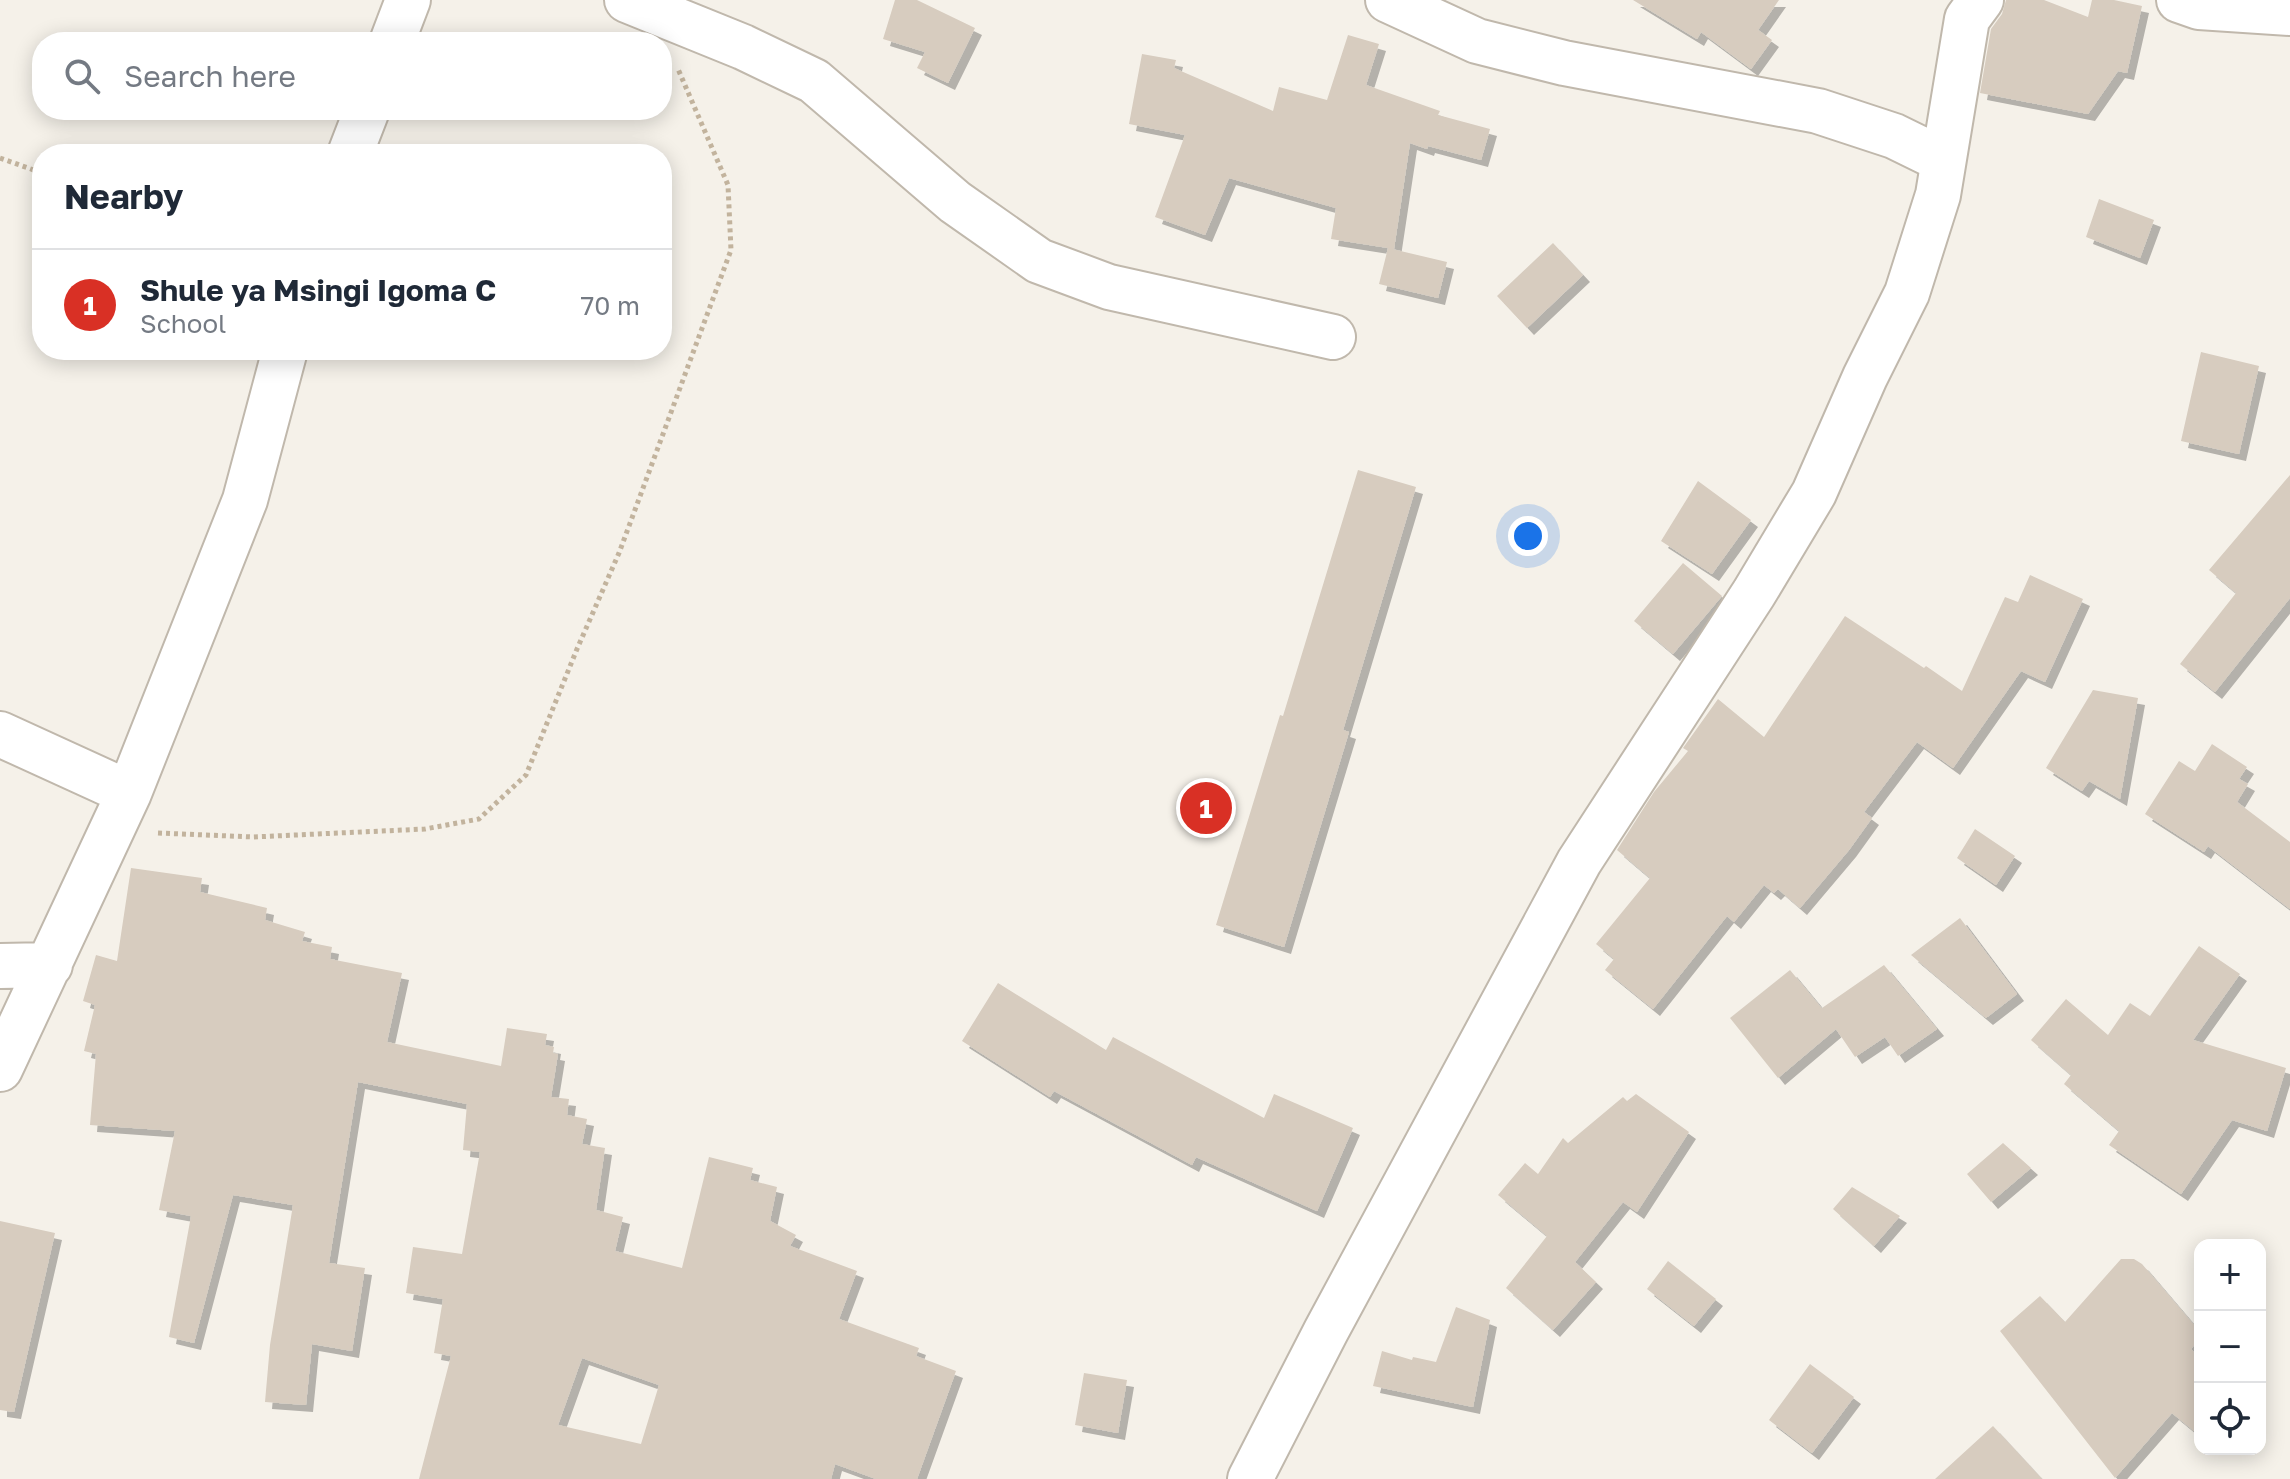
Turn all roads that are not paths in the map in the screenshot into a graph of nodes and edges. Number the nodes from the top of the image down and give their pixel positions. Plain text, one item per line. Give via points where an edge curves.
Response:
1 (408, 0) edge
2 (1388, 0) edge
3 (1981, 0) edge
4 (2179, 0) edge
5 (640, 5) edge
6 (2290, 13) edge
7 (396, 32) edge
8 (363, 120) edge
9 (354, 144) edge
10 (1943, 160) junction
11 (1333, 337) dead end
12 (282, 360) edge
13 (0, 734) edge
14 (121, 812) junction
15 (50, 965) junction
16 (0, 966) edge
17 (0, 1069) edge
18 (1250, 1479) edge

1 - 7 street
2 - 10 street via 1477,41 1564,63 1818,111 1894,136
3 - 10 street via 1967,19
4 - 6 street via 2199,7
5 - 11 street via 814,81 955,202 1039,261 1109,287
8 - 9 street
10 - 18 street via 1938,195 1907,293 1814,493 1579,862
12 - 14 street via 245,500
13 - 14 street
14 - 15 street
15 - 16 street
15 - 17 street

